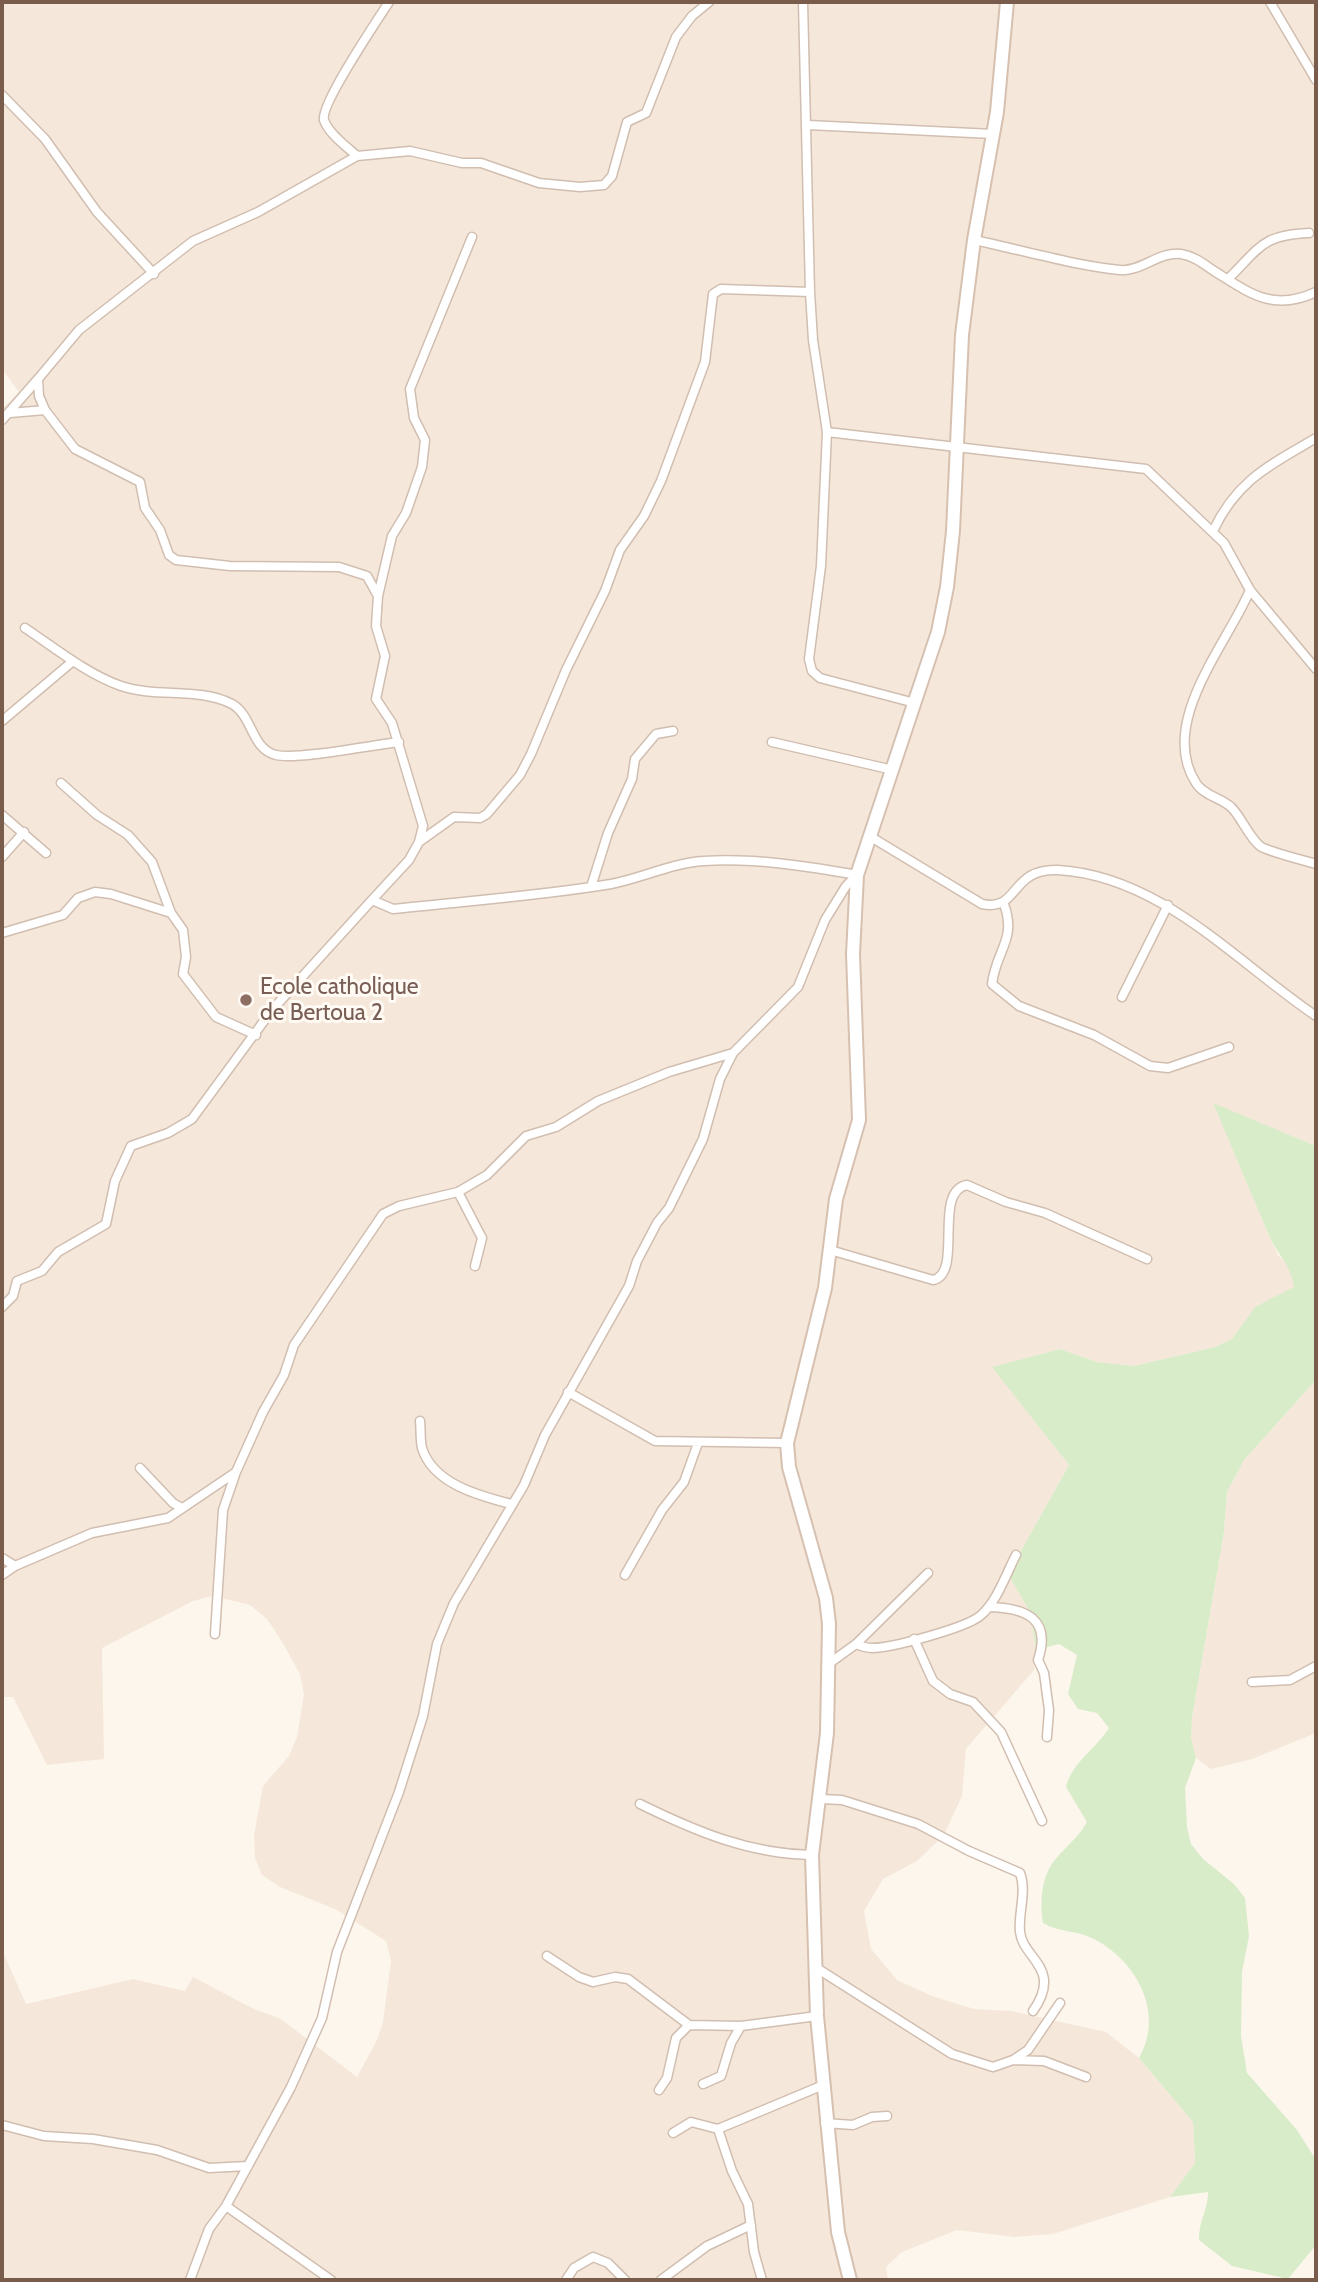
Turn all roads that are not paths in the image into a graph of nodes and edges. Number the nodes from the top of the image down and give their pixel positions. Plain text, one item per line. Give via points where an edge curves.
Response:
1 (389, 2) edge
2 (709, 2) edge
3 (803, 2) edge
4 (1007, 2) edge
5 (1270, 2) edge
6 (1316, 80) edge
7 (2, 95) edge
8 (808, 125) junction
9 (993, 134) junction
10 (357, 156) junction
11 (1309, 233) dead end
12 (472, 237) dead end
13 (974, 240) junction
14 (154, 274) junction
15 (1228, 279) junction
16 (810, 292) junction
17 (1316, 292) edge
18 (38, 379) junction
19 (45, 411) junction
20 (10, 413) junction
21 (2, 420) edge
22 (827, 432) junction
23 (1316, 438) edge
24 (956, 446) junction
25 (1213, 531) junction
26 (1250, 590) junction
27 (378, 596) junction
28 (25, 628) dead end
29 (73, 661) junction
30 (1316, 669) edge
31 (915, 703) junction
32 (2, 721) edge
33 (673, 732) dead end
34 (399, 742) junction
35 (772, 743) dead end
36 (892, 769) junction
37 (61, 783) dead end
38 (2, 815) edge
39 (24, 832) junction
40 (871, 838) junction
41 (419, 842) junction
42 (46, 853) dead end
43 (2, 857) edge
44 (1316, 864) edge
45 (858, 875) junction
46 (591, 887) junction
47 (372, 900) junction
48 (1004, 904) junction
49 (1168, 905) junction
50 (171, 913) junction
51 (2, 933) edge
52 (1122, 997) dead end
53 (1316, 1016) edge
54 (256, 1035) junction
55 (1229, 1047) dead end
56 (733, 1053) junction
57 (458, 1192) junction
58 (830, 1250) junction
59 (1147, 1259) dead end
60 (475, 1266) dead end
61 (2, 1307) edge
62 (568, 1392) junction
63 (420, 1421) dead end
64 (698, 1443) junction
65 (787, 1443) junction
66 (141, 1468) dead end
67 (236, 1472) junction
68 (511, 1504) junction
69 (182, 1508) junction
70 (1017, 1555) dead end
71 (2, 1558) edge
72 (15, 1566) junction
73 (928, 1573) dead end
74 (2, 1575) edge
75 (625, 1575) dead end
76 (989, 1607) junction
77 (215, 1634) dead end
78 (914, 1639) junction
79 (856, 1644) junction
80 (827, 1665) junction
81 (1316, 1666) edge
82 (1252, 1682) dead end
83 (1047, 1737) dead end
84 (820, 1799) junction
85 (640, 1804) dead end
86 (1042, 1821) dead end
87 (812, 1855) junction
88 (547, 1955) dead end
89 (815, 1967) junction
90 (1060, 2003) dead end
91 (1034, 2011) dead end
92 (817, 2016) junction
93 (689, 2025) junction
94 (741, 2026) junction
95 (1013, 2060) junction
96 (1086, 2077) dead end
97 (703, 2084) dead end
98 (821, 2086) junction
99 (659, 2090) dead end
100 (887, 2116) dead end
101 (825, 2123) junction
102 (2, 2125) edge
103 (718, 2129) junction
104 (673, 2133) dead end
105 (248, 2166) junction
106 (226, 2206) junction
107 (751, 2225) junction
108 (190, 2280) edge
109 (331, 2280) edge
110 (566, 2280) edge
111 (625, 2280) edge
112 (661, 2280) edge
113 (762, 2280) edge
114 (850, 2280) edge

1 - 10 street via 323,116
2 - 10 street via 676,37 649,108 627,122 612,176 604,185 538,183 481,163 410,151
3 - 8 street
4 - 9 street
5 - 6 street
7 - 14 street via 45,139 97,212
8 - 9 street
8 - 16 street
9 - 13 street
10 - 14 street via 258,212 199,237
11 - 15 street via 1269,239
12 - 27 street via 410,390 414,418 425,440 422,467 406,513 392,536
13 - 15 street via 1123,270 1180,254
13 - 24 street via 962,335
14 - 18 street via 79,330
15 - 17 street via 1278,302 1295,302
16 - 22 street
16 - 41 street via 721,289 713,294 705,362 661,481 620,550 526,764 487,814 454,817
18 - 19 street
18 - 20 street
19 - 20 street
19 - 27 street via 75,449 140,482 145,509 176,560 229,566 339,567 367,576
20 - 21 street
22 - 24 street
22 - 31 street via 821,566 809,659 812,671 820,678
23 - 25 street via 1242,484
24 - 25 street via 1138,466 1157,477
24 - 31 street via 947,587
25 - 26 street
26 - 30 street
26 - 44 street via 1195,691 1186,736 1187,762 1196,785 1229,805 1260,846
27 - 34 street via 376,626 385,656 376,699
28 - 29 street
29 - 32 street
29 - 34 street via 121,686 222,699 242,712 258,743 276,755
31 - 36 street
33 - 46 street via 656,734 635,759 632,779 608,832
34 - 41 street via 423,818
35 - 36 street
36 - 40 street
37 - 50 street via 128,835 152,862
38 - 39 street
39 - 42 street
39 - 43 street
40 - 45 street
40 - 48 street via 982,904
41 - 47 street via 409,860
45 - 46 street via 792,864 705,861
45 - 56 street via 825,920 798,988
45 - 58 street via 853,954 859,1121 836,1199
46 - 47 street via 393,909
47 - 54 street via 272,1010
48 - 49 street via 1025,877 1058,870 1097,878
48 - 55 street via 1009,935 992,984 1019,1006 1094,1035 1150,1066 1168,1068
49 - 52 street
49 - 53 street
50 - 51 street via 95,892 78,898 63,915
50 - 54 street via 183,930 183,974 216,1017
54 - 61 street via 192,1119 131,1146 101,1230 64,1247 34,1276 17,1281 13,1296
56 - 57 street via 669,1072 598,1101 556,1127 526,1136 487,1175
56 - 62 street via 695,1157
57 - 60 street via 482,1238
57 - 67 street via 399,1206 372,1226 294,1345
58 - 59 street via 940,1279 947,1264 954,1192 967,1185 1045,1213
58 - 65 street via 825,1289
62 - 64 street via 654,1441
62 - 68 street
63 - 68 street via 422,1448 431,1464 473,1494
64 - 65 street
64 - 75 street via 684,1482 662,1510
65 - 80 street via 789,1466 826,1598
66 - 69 street
67 - 69 street
67 - 77 street via 223,1510
68 - 105 street via 454,1603 437,1644 423,1716 337,1952 322,2018 292,2087
69 - 72 street via 168,1518 92,1533
70 - 76 street
71 - 72 street
72 - 74 street
73 - 79 street
76 - 78 street via 951,1630
76 - 83 street via 1021,1610 1041,1631 1044,1643 1038,1660 1049,1706
78 - 79 street via 869,1649
78 - 86 street via 933,1681 950,1694 973,1702 1001,1731
79 - 80 street
80 - 84 street via 827,1733
81 - 82 street via 1290,1680
84 - 87 street
84 - 91 street via 842,1800 918,1824 1020,1872 1021,1941 1043,1974 1042,1993
85 - 87 street via 696,1832 742,1846 779,1855
87 - 89 street
88 - 93 street via 593,1982 628,1979
89 - 92 street
89 - 95 street via 952,2054 993,2067
90 - 95 street via 1028,2050
92 - 94 street
92 - 98 street
93 - 94 street
93 - 99 street via 676,2038 667,2078
94 - 97 street via 721,2076
95 - 96 street via 1044,2061
98 - 101 street
98 - 103 street
100 - 101 street via 853,2125
101 - 114 street via 838,2232
102 - 105 street via 44,2136 157,2150 209,2168
103 - 104 street via 691,2122
103 - 107 street via 748,2204
105 - 106 street
106 - 108 street via 209,2228
106 - 109 street
107 - 112 street via 707,2246
107 - 113 street
110 - 111 street via 574,2268 593,2257 608,2263

